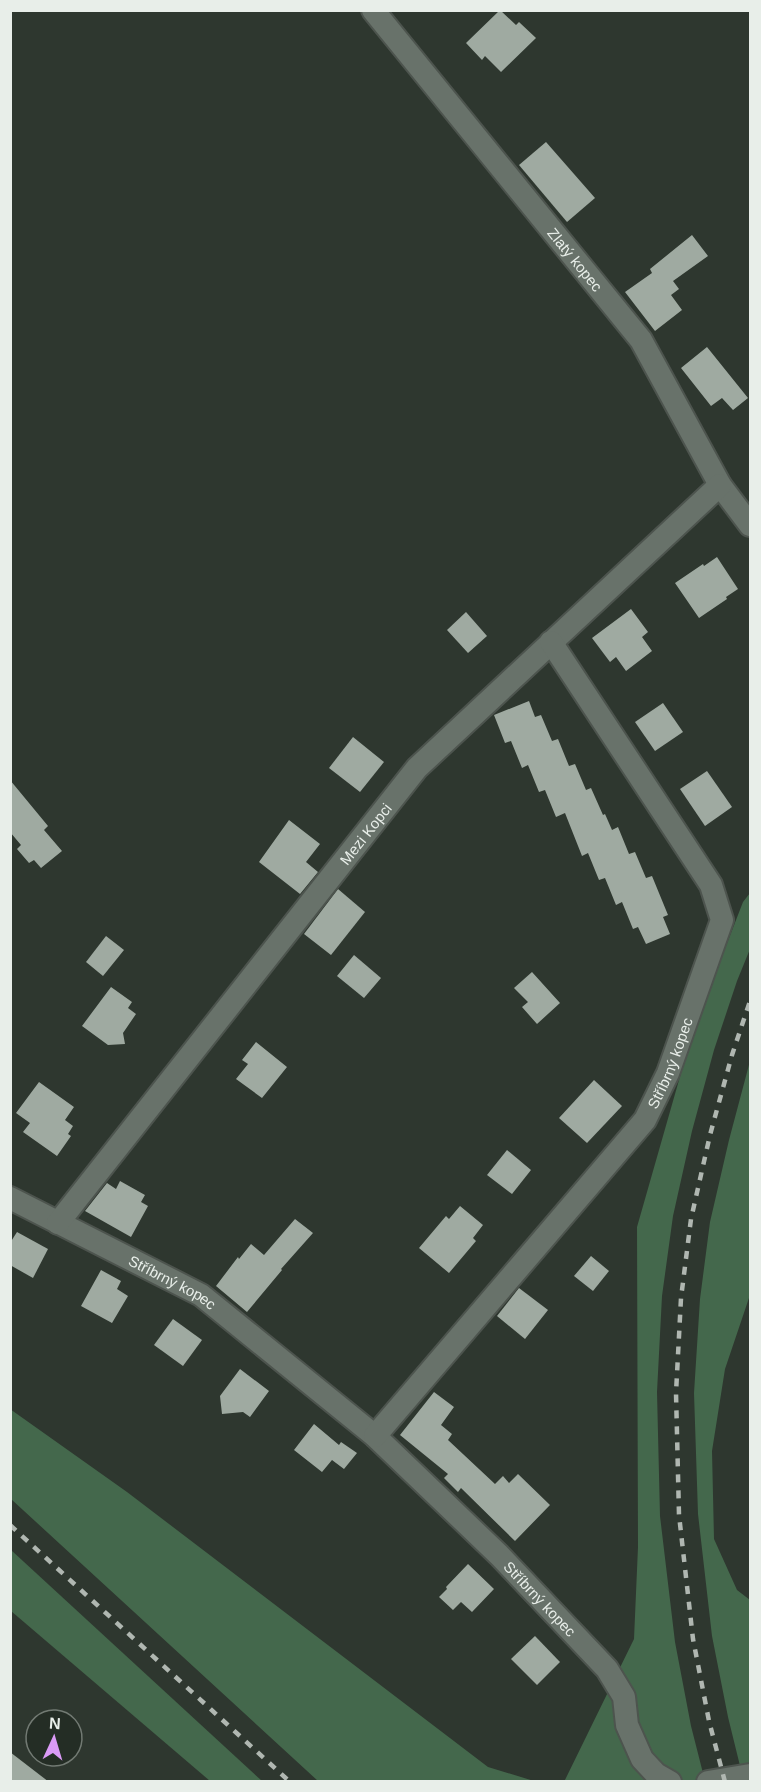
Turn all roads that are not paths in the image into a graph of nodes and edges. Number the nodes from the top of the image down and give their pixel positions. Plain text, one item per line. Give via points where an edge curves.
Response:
1 (373, 10) edge
2 (720, 485) junction
3 (750, 525) edge
4 (551, 642) junction
5 (10, 1198) edge
6 (58, 1223) junction
7 (375, 1436) junction
8 (750, 1775) edge
9 (670, 1782) edge
10 (708, 1782) edge

1 - 2 street, Zlatý kopec via 641,340
2 - 3 street, Zlatý kopec
2 - 4 street, Mezi Kopci
4 - 6 street, Mezi Kopci via 417,768
4 - 7 street, Stříbrný kopec via 711,885 722,920 668,1073 645,1120
5 - 6 street, Stříbrný kopec
6 - 7 street, Stříbrný kopec via 201,1295
7 - 9 street, Stříbrný kopec via 499,1555 607,1669 624,1697 627,1725 642,1759
8 - 10 street

